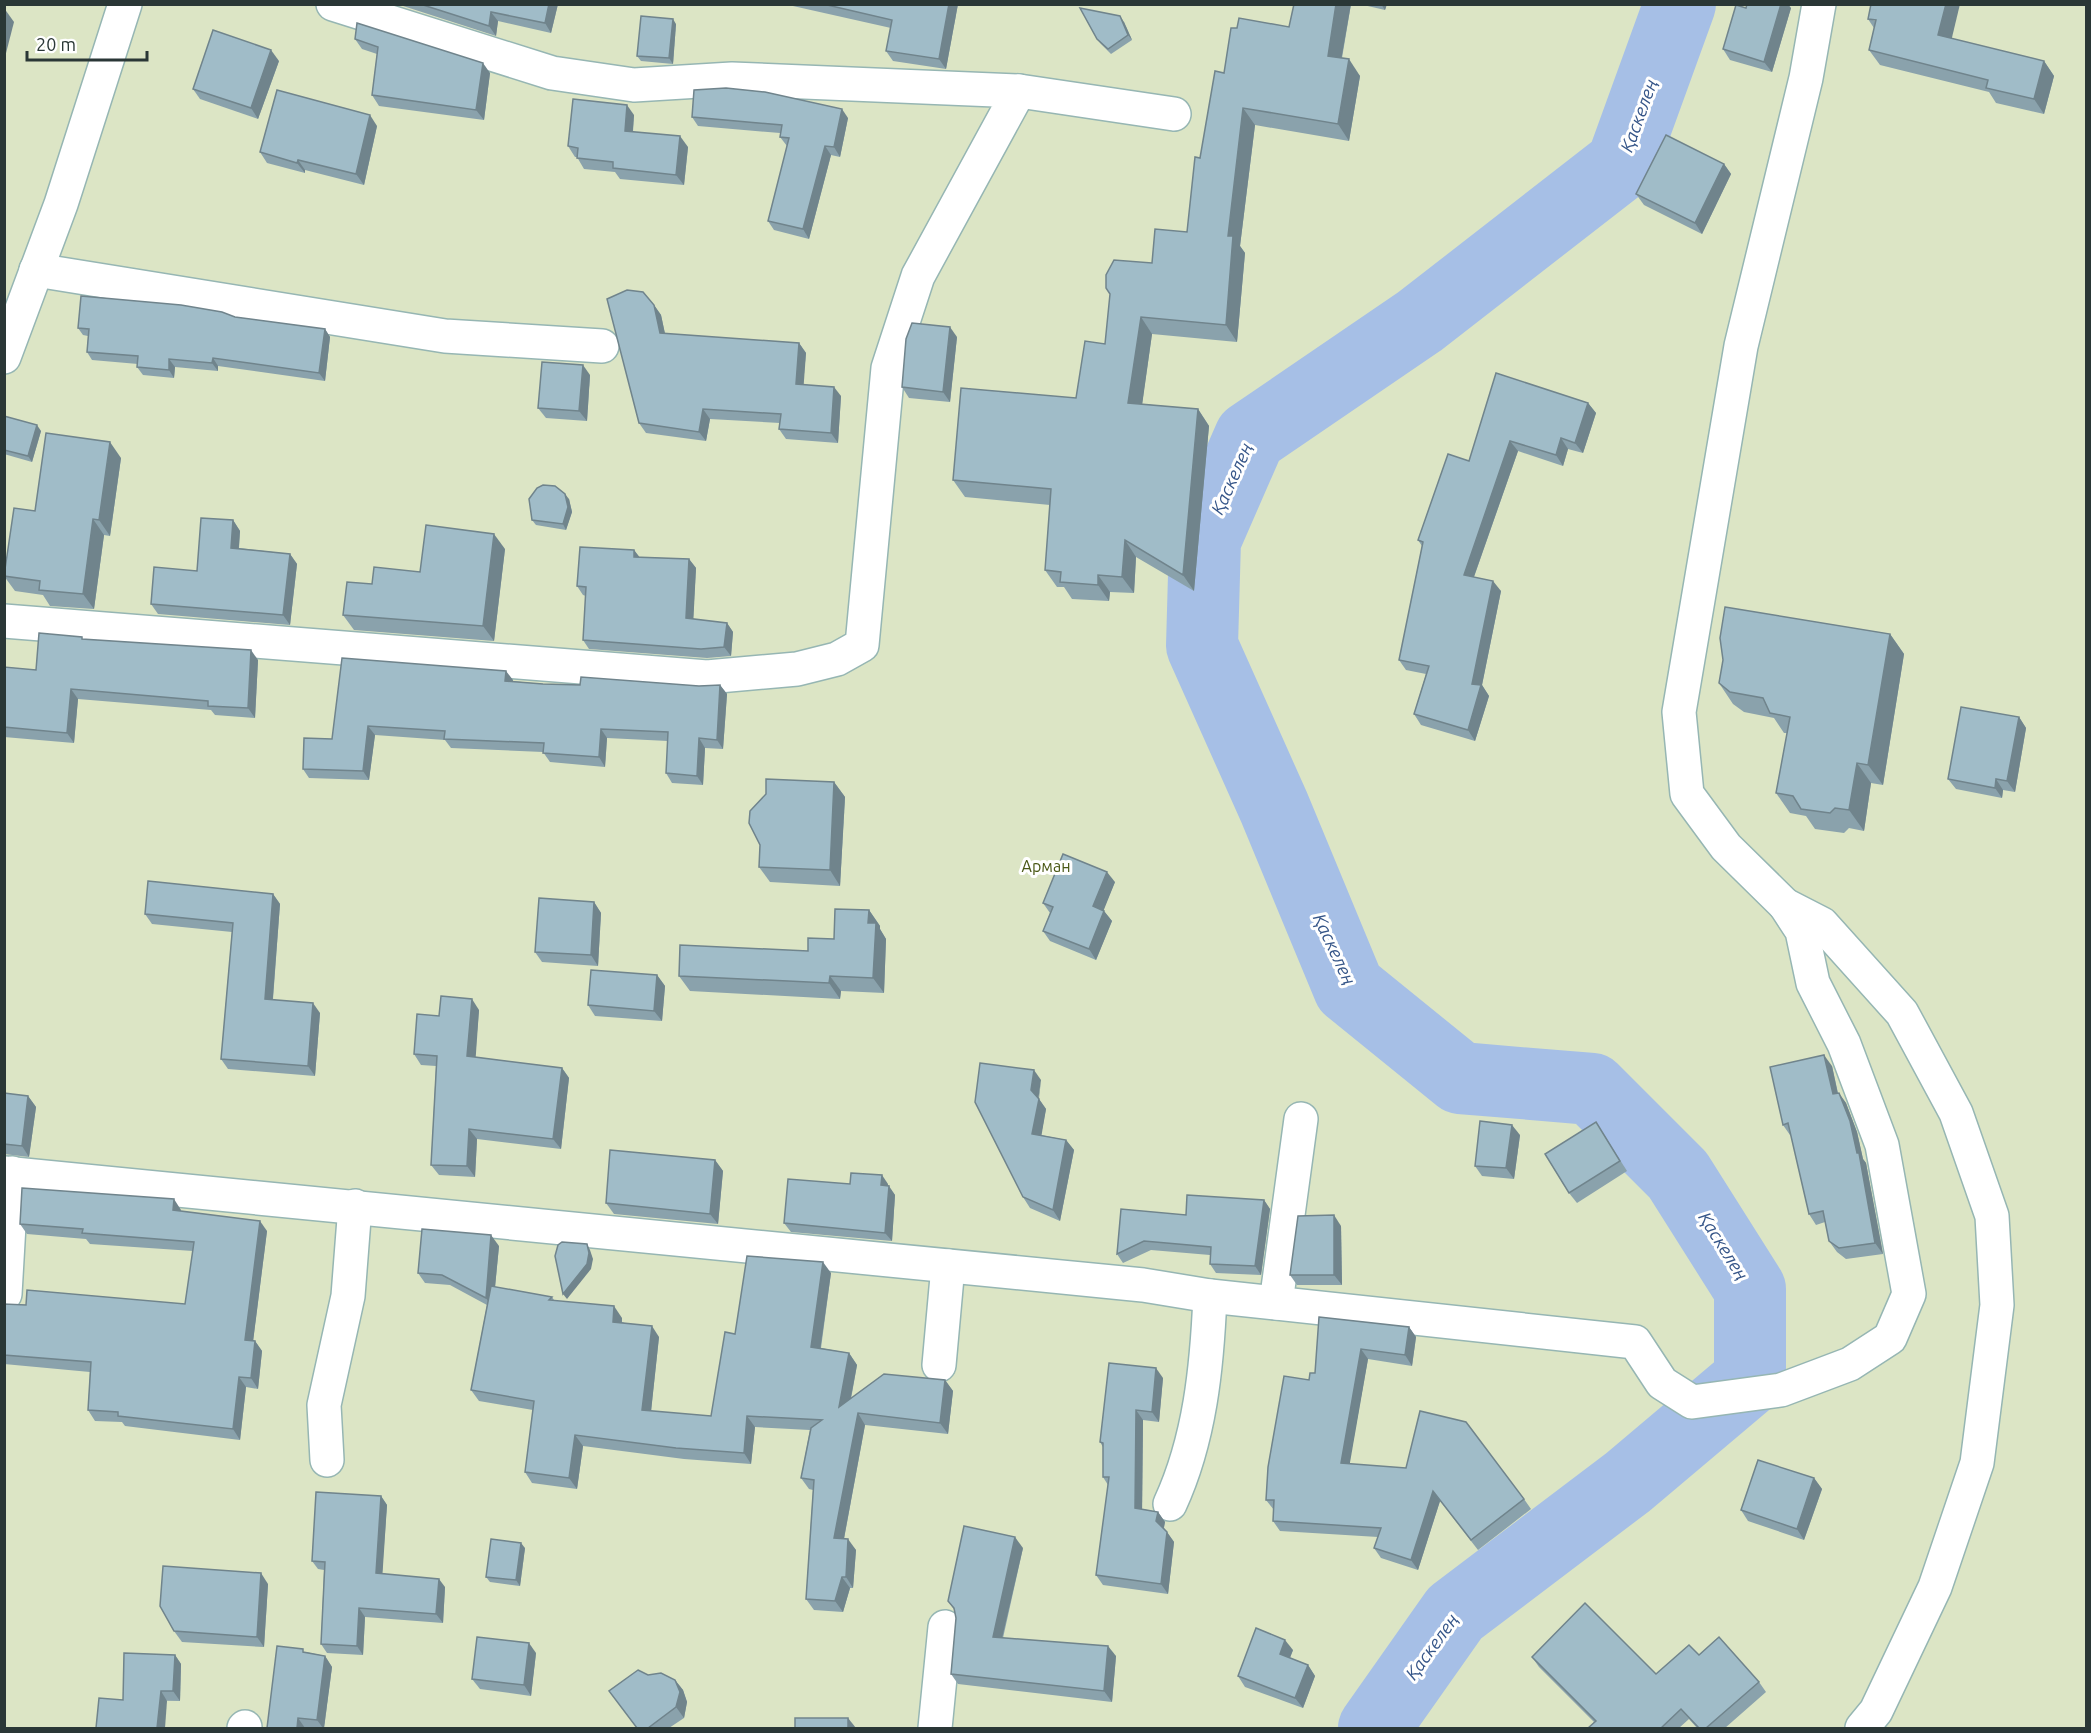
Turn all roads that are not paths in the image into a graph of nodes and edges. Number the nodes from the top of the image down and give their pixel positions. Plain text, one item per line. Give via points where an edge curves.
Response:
1 (125, 4) edge
2 (333, 4) edge
3 (1819, 4) edge
4 (1019, 91) junction
5 (1174, 114) dead end
6 (36, 270) junction
7 (602, 346) dead end
8 (4, 357) edge
9 (4, 621) edge
10 (1785, 904) junction
11 (1301, 1119) dead end
12 (8, 1173) edge
13 (355, 1206) junction
14 (948, 1266) junction
15 (5, 1294) edge
16 (1210, 1296) junction
17 (1276, 1303) junction
18 (939, 1365) dead end
19 (327, 1460) dead end
20 (1170, 1504) dead end
21 (945, 1628) dead end
22 (935, 1728) edge
23 (1862, 1728) edge

1 - 6 street
2 - 4 street via 552,73 634,85 732,79
3 - 10 street via 1806,78 1741,345 1679,712 1687,794 1726,847
4 - 5 street
4 - 9 street via 918,276 888,368 862,645 837,659 797,669 707,677
6 - 7 street via 445,336
6 - 8 street
10 - 17 street via 1802,931 1812,983 1844,1044 1882,1144 1909,1294 1890,1338 1850,1365 1781,1390 1692,1402 1662,1383 1635,1342
10 - 23 street via 1821,924 1902,1013 1956,1113 1992,1216 1996,1305 1977,1463 1935,1587 1876,1711
11 - 17 street
12 - 13 street
12 - 15 street
13 - 14 street
13 - 19 street via 348,1296 324,1405
14 - 16 street via 1143,1285
14 - 18 street
16 - 17 street
16 - 20 street via 1208,1347 1193,1442
21 - 22 street

